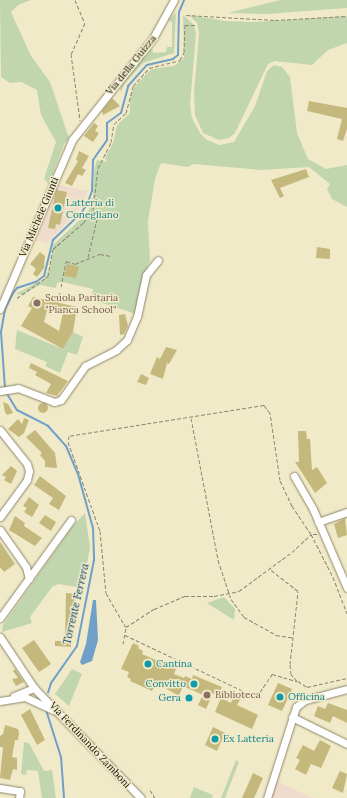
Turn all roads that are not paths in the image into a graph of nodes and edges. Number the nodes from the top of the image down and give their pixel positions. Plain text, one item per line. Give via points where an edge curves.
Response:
1 (174, 0) edge
2 (81, 126) joint
3 (158, 260) dead end
4 (0, 309) edge
5 (3, 390) edge
6 (0, 430) edge
7 (294, 476) dead end
8 (347, 512) edge
9 (0, 517) edge
10 (71, 520) dead end
11 (318, 522) junction
12 (0, 530) edge
13 (29, 579) junction
14 (347, 588) edge
15 (0, 618) edge
16 (0, 637) edge
17 (347, 689) edge
18 (34, 690) junction
19 (31, 699) junction
20 (3, 701) edge
21 (58, 714) junction
22 (292, 717) junction
23 (347, 744) edge
24 (0, 788) edge
25 (19, 798) edge
26 (141, 798) edge
27 (267, 798) edge

1 - 2 street, Via della Guizza via 153,38
2 - 4 street, Via Michele Giunti via 66,152
3 - 5 street via 146,275 137,317 127,340 116,350 85,366 61,400 54,402 22,389
6 - 9 street via 27,464 29,471 26,480
7 - 11 street
8 - 11 street
10 - 13 street
11 - 14 street
12 - 13 street via 26,567
13 - 15 street
16 - 18 street
17 - 22 street via 303,701 296,707
18 - 19 street via 28,694
18 - 20 street
18 - 21 street, Via Ferdinando Zamboni
19 - 20 street
19 - 21 street
21 - 26 street, Via Ferdinando Zamboni
22 - 23 street
22 - 27 street
24 - 25 street via 20,791

